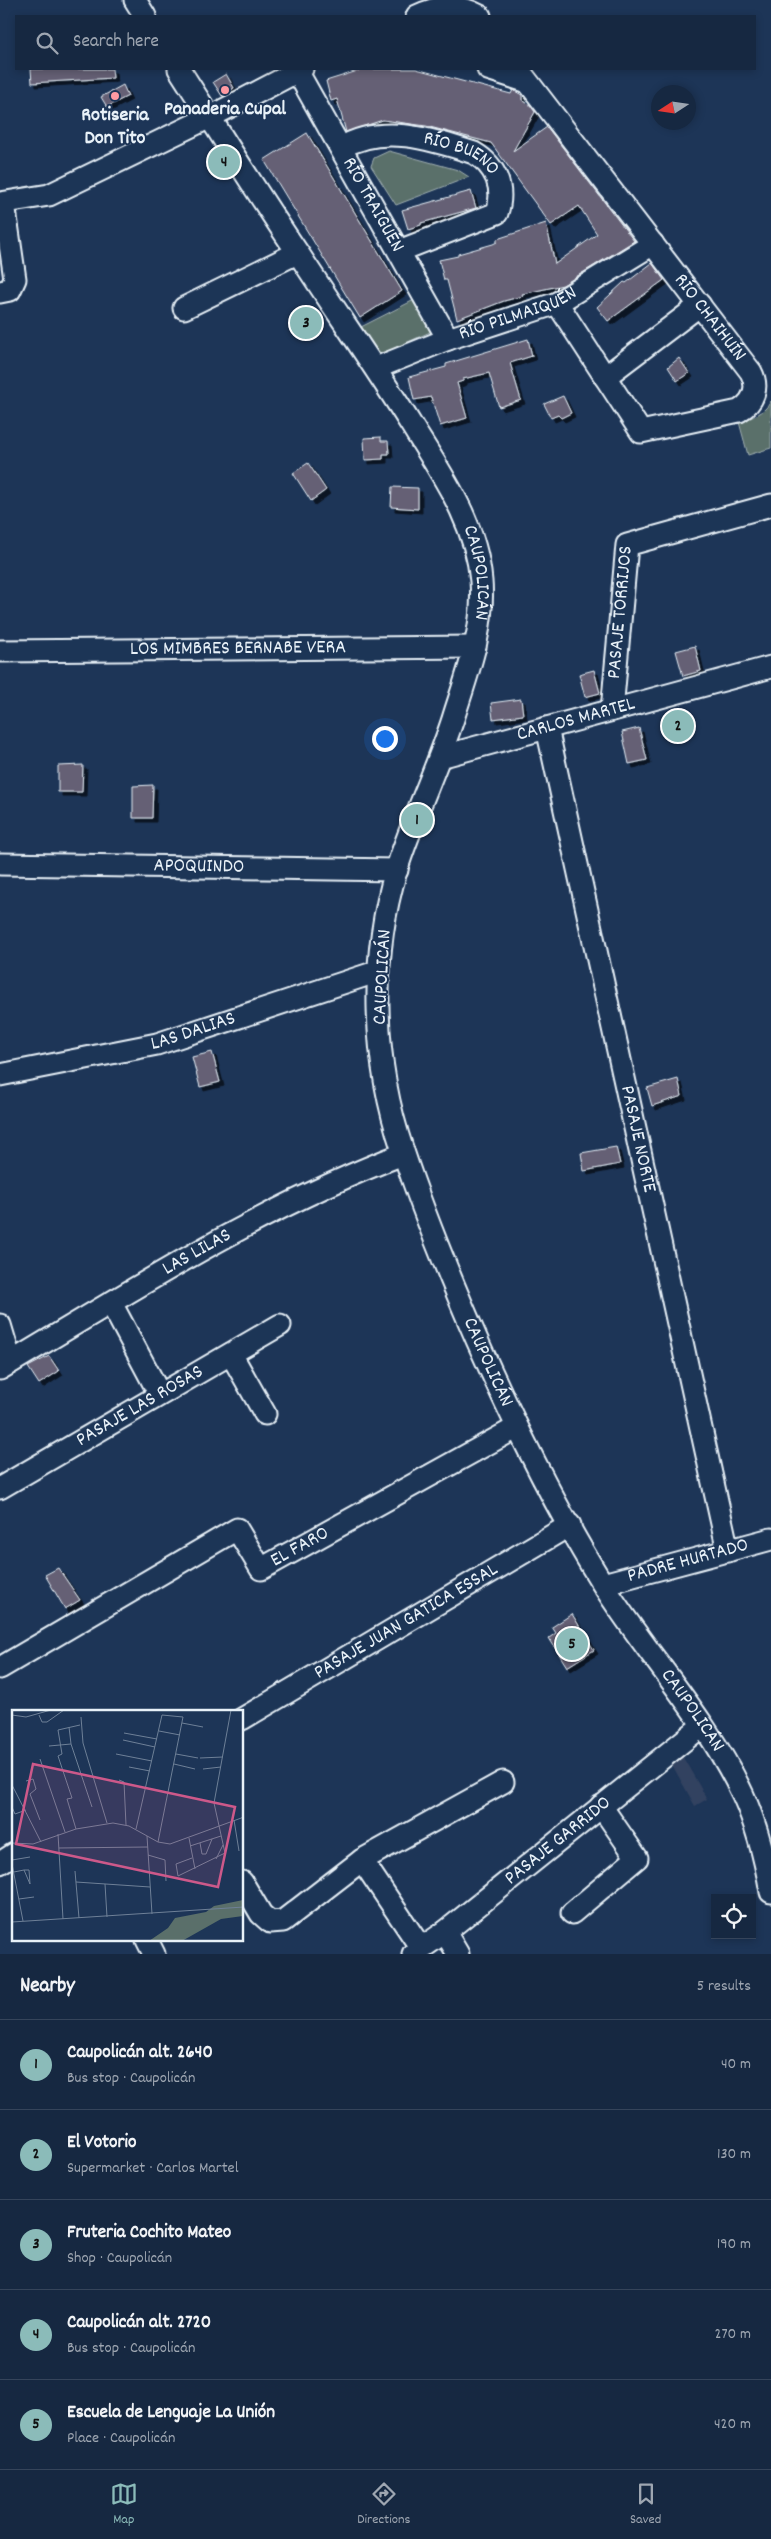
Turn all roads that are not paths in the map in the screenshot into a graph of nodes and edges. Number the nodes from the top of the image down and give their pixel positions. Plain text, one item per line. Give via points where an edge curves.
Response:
1 (135, 0) edge
2 (144, 15) edge
3 (419, 15) edge
4 (478, 15) edge
5 (180, 70) edge
6 (299, 70) edge
7 (494, 70) edge
8 (522, 75) edge
9 (210, 117) junction
10 (340, 148) junction
11 (2, 203) edge
12 (654, 244) junction
13 (399, 251) junction
14 (297, 253) junction
15 (0, 292) edge
16 (557, 303) junction
17 (700, 305) junction
18 (184, 308) dead end
19 (448, 339) junction
20 (376, 368) junction
21 (605, 377) junction
22 (771, 505) edge
23 (476, 647) junction
24 (0, 651) edge
25 (771, 667) edge
26 (612, 710) junction
27 (546, 728) junction
28 (440, 757) junction
29 (0, 864) edge
30 (397, 870) junction
31 (379, 971) junction
32 (0, 1075) edge
33 (403, 1154) junction
34 (111, 1303) junction
35 (0, 1324) edge
36 (280, 1325) dead end
37 (231, 1354) junction
38 (5, 1366) edge
39 (159, 1393) junction
40 (265, 1414) dead end
41 (516, 1428) junction
42 (0, 1488) edge
43 (570, 1525) junction
44 (771, 1539) edge
45 (728, 1551) junction
46 (603, 1584) junction
47 (0, 1668) edge
48 (244, 1718) edge
49 (702, 1726) junction
50 (503, 1782) dead end
51 (601, 1806) junction
52 (12, 1855) edge
53 (362, 1860) junction
54 (0, 1863) edge
55 (244, 1885) edge
56 (771, 1892) edge
57 (572, 1913) dead end
58 (445, 1932) junction
59 (147, 1942) edge
60 (417, 1951) edge
61 (154, 1954) edge
62 (458, 1954) edge

1 - 2 street
3 - 4 street via 449,7
5 - 9 street, CAUPOLICÁN
6 - 9 street
6 - 10 street, RÍO TRAIGUÉN
7 - 8 street, RÍO CHAIHUÍN
8 - 12 street, RÍO CHAIHUÍN
9 - 11 street via 49,194
9 - 14 street, CAUPOLICÁN
10 - 13 street, RÍO TRAIGUÉN
10 - 13 street, RÍO BUENO via 369,135 411,137 474,153 495,173 500,192 497,213
11 - 15 street via 15,279 10,290
12 - 16 street, RÍO PILMAIQUÉN
12 - 17 street, RÍO CHAIHUÍN
13 - 19 street, RÍO TRAIGUÉN
14 - 18 street
14 - 20 street, CAUPOLICÁN
16 - 19 street, RÍO PILMAIQUÉN
16 - 21 street, RÍO CHAIHUÍN
17 - 21 street
17 - 21 street, RÍO CHAIHUÍN via 754,378 753,396 745,407 640,432
19 - 20 street, RÍO PILMAIQUÉN
20 - 23 street, CAUPOLICÁN via 454,493 469,525 482,584
22 - 26 street, PASAJE TORRIJOS via 627,544
23 - 24 street, LOS MIMBRES BERNABE VERA
23 - 28 street, CAUPOLICÁN
25 - 26 street, CARLOS MARTEL
26 - 27 street, CARLOS MARTEL
27 - 28 street, CARLOS MARTEL
27 - 45 street, PASAJE NORTE
28 - 30 street, CAUPOLICÁN
29 - 30 street, APOQUINDO
30 - 31 street, CAUPOLICÁN
31 - 32 street, LAS DALIAS via 157,1044
31 - 33 street, CAUPOLICÁN via 382,1064
33 - 34 street, LAS LILAS via 285,1204
33 - 41 street, CAUPOLICÁN via 449,1275
34 - 38 street, LAS LILAS
34 - 39 street
35 - 38 street
36 - 37 street, PASAJE LAS ROSAS
37 - 39 street, PASAJE LAS ROSAS
37 - 40 street
39 - 42 street, PASAJE LAS ROSAS
41 - 43 street, CAUPOLICÁN
41 - 47 street, EL FARO via 261,1569 237,1529
43 - 46 street, CAUPOLICÁN
43 - 48 street, PASAJE JUAN GATICA ESSAL
44 - 45 street, PADRE HURTADO
45 - 46 street, PADRE HURTADO
46 - 49 street, CAUPOLICÁN
49 - 51 street, PASAJE GARRIDO
49 - 56 street, CAUPOLICÁN via 730,1770 752,1817
50 - 53 street
51 - 57 street via 637,1858
51 - 58 street, PASAJE GARRIDO
52 - 54 street
53 - 55 street via 283,1921 270,1922 261,1914
53 - 60 street
58 - 60 street, PASAJE GARRIDO
58 - 62 street
59 - 61 street

